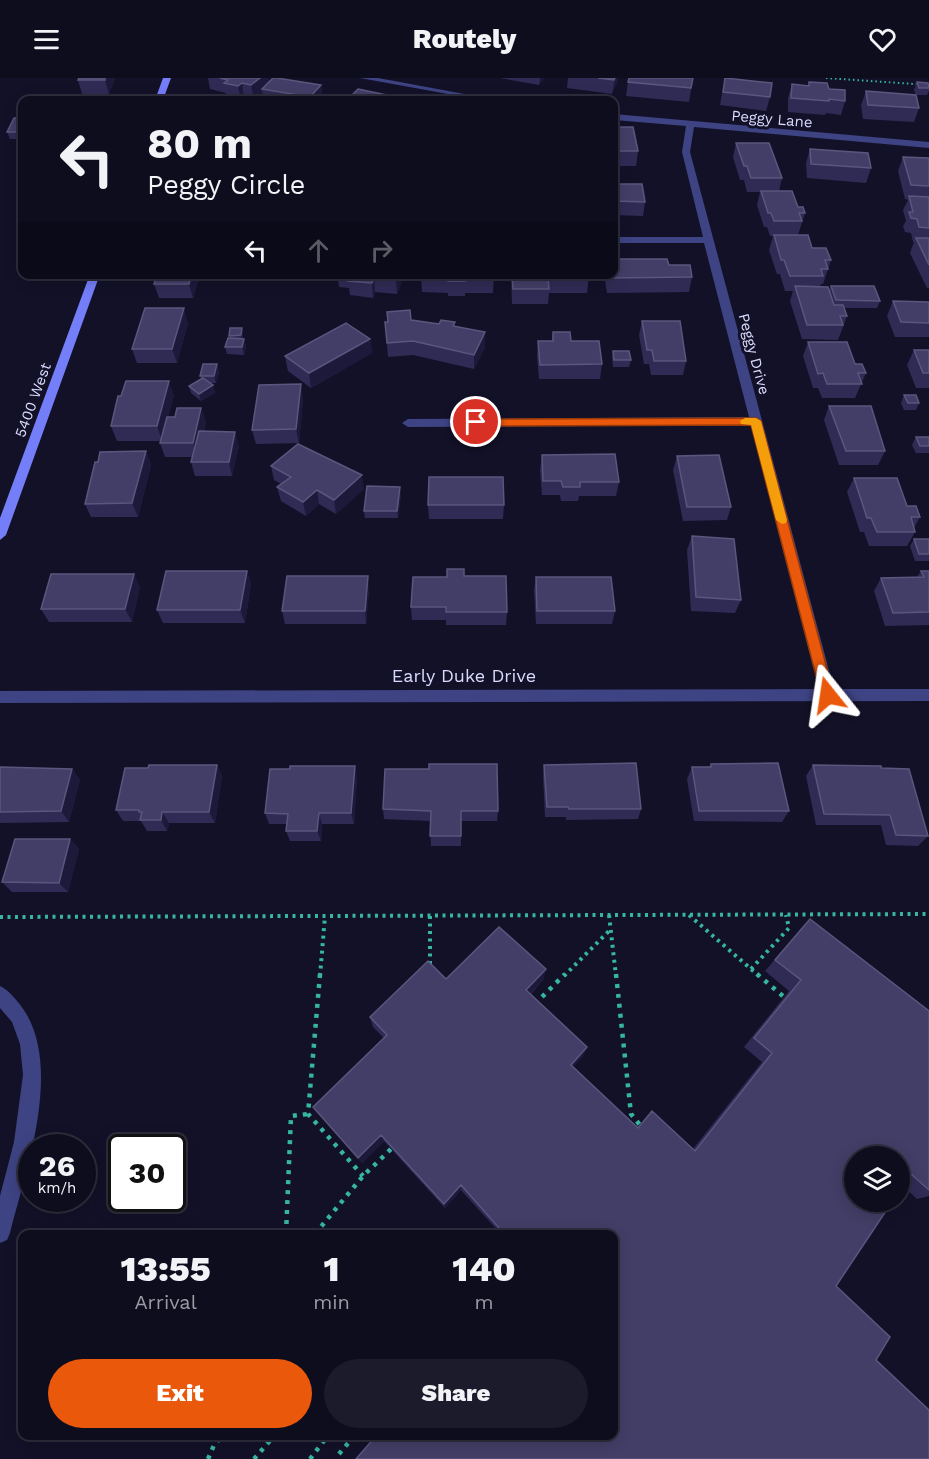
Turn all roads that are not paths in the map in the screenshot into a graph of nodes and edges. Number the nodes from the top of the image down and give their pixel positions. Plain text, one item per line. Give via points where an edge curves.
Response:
1 (167, 78) edge
2 (364, 78) edge
3 (160, 96) edge
4 (470, 96) edge
5 (618, 117) edge
6 (690, 125) junction
7 (929, 145) edge
8 (618, 240) edge
9 (708, 240) junction
10 (93, 279) edge
11 (756, 421) junction
12 (408, 423) dead end
13 (0, 535) edge
14 (828, 695) junction
15 (929, 695) edge
16 (0, 697) edge
17 (0, 994) edge
18 (0, 1233) edge

1 - 3 street
2 - 4 street
5 - 6 street, Peggy Lane
6 - 7 street, Peggy Lane
6 - 9 street, Peggy Drive via 686,152
8 - 9 street
9 - 11 street, Peggy Drive
10 - 13 street, 5400 West
11 - 12 street
11 - 14 street, Peggy Drive
14 - 15 street, Early Duke Drive
14 - 16 street, Early Duke Drive
17 - 18 street via 29,1042 33,1070 32,1100

